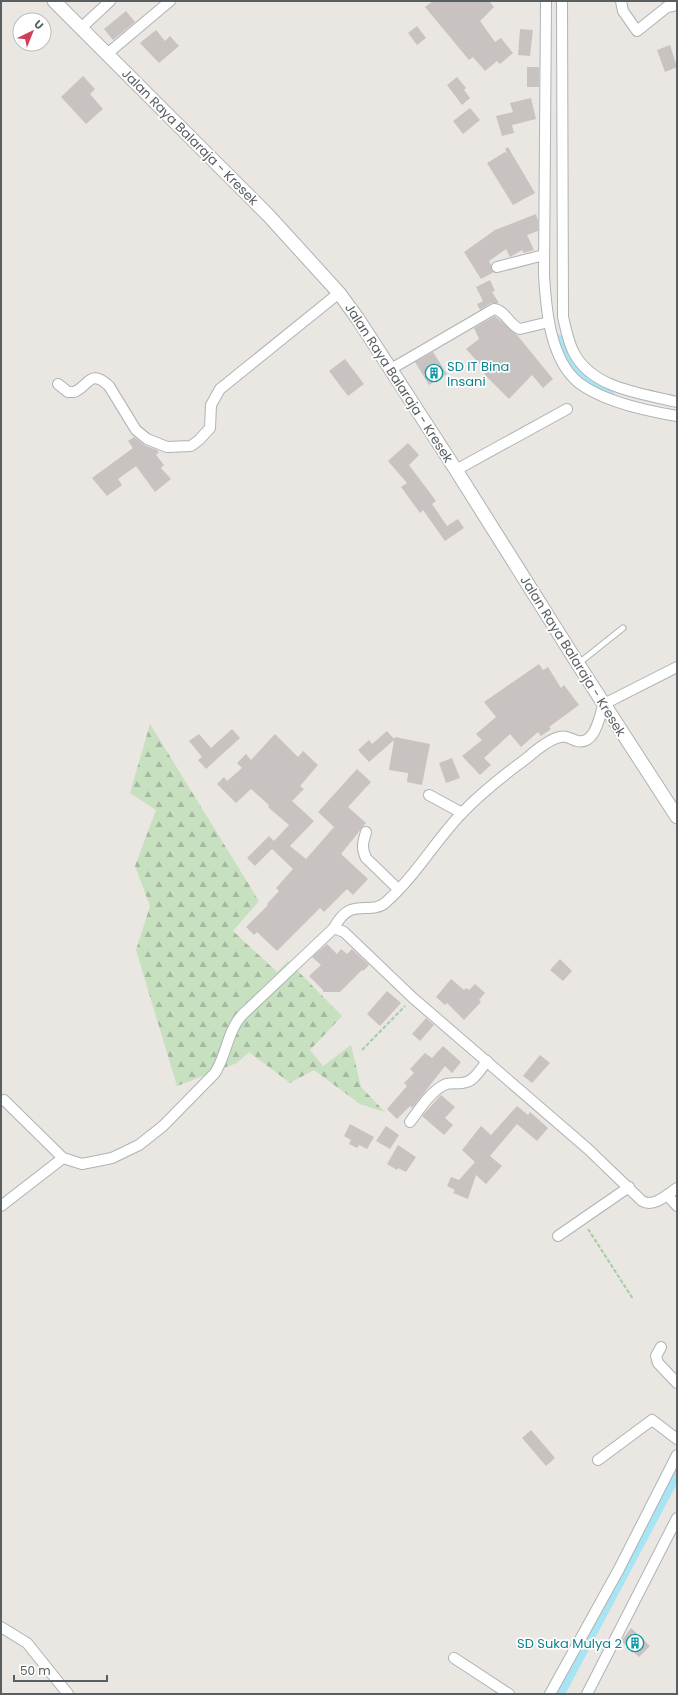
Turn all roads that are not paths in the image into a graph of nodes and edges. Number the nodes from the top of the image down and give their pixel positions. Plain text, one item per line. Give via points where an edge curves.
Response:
1 (54, 1) edge
2 (110, 1) edge
3 (170, 1) edge
4 (546, 1) edge
5 (562, 1) edge
6 (621, 1) edge
7 (677, 5) edge
8 (81, 28) junction
9 (107, 54) junction
10 (554, 91) junction
11 (544, 255) junction
12 (497, 267) dead end
13 (339, 293) junction
14 (549, 322) junction
15 (391, 369) junction
16 (58, 384) dead end
17 (677, 402) edge
18 (567, 409) dead end
19 (677, 416) edge
20 (456, 470) junction
21 (623, 628) dead end
22 (578, 664) junction
23 (677, 667) edge
24 (604, 704) junction
25 (429, 795) dead end
26 (462, 813) junction
27 (677, 817) edge
28 (366, 832) dead end
29 (398, 889) junction
30 (334, 928) junction
31 (487, 1061) junction
32 (4, 1100) dead end
33 (410, 1122) dead end
34 (62, 1158) junction
35 (629, 1187) junction
36 (677, 1188) edge
37 (667, 1195) junction
38 (1, 1206) edge
39 (677, 1206) edge
40 (558, 1236) dead end
41 (661, 1347) dead end
42 (677, 1383) edge
43 (677, 1439) edge
44 (677, 1455) edge
45 (598, 1460) dead end
46 (677, 1518) edge
47 (1, 1627) edge
48 (454, 1658) dead end
49 (68, 1694) edge
50 (509, 1694) edge
51 (550, 1694) edge
52 (586, 1694) edge

1 - 8 street, Jalan Raya Balaraja - Kresek
2 - 8 street
3 - 9 street
4 - 10 street
5 - 10 street
6 - 7 street via 623,11 637,31 667,7
8 - 9 street, Jalan Raya Balaraja - Kresek
9 - 13 street, Jalan Raya Balaraja - Kresek via 269,216
10 - 11 street
10 - 17 street via 563,317 573,352 596,378
11 - 12 street
11 - 14 street
13 - 15 street, Jalan Raya Balaraja - Kresek
13 - 16 street via 220,389 211,405 210,428 192,446 167,447 141,435 103,380 89,380 74,392 68,392
14 - 15 street via 520,329 511,324 500,310 494,309
14 - 19 street via 561,359 579,383 609,398 652,412
15 - 20 street, Jalan Raya Balaraja - Kresek
18 - 20 street
20 - 22 street, Jalan Raya Balaraja - Kresek
21 - 22 lane
22 - 24 street, Jalan Raya Balaraja - Kresek
23 - 24 street
24 - 26 street via 590,738 579,741 562,736 554,739 507,774
24 - 27 street, Jalan Raya Balaraja - Kresek
25 - 26 street
26 - 29 street
28 - 29 street via 362,844 366,858
29 - 30 street via 384,904 354,909 339,919
30 - 31 street via 344,932 413,998
30 - 34 street via 242,1014 234,1024 221,1064 215,1073 163,1126 139,1145 112,1158 82,1164
31 - 33 street via 473,1079 462,1084 452,1082 434,1093
31 - 35 street
32 - 34 street
34 - 38 street
35 - 37 street via 645,1203 654,1202
35 - 40 street
36 - 37 street
37 - 39 street
41 - 42 street via 656,1356 658,1363
43 - 45 street via 652,1420
44 - 51 street via 619,1569
46 - 52 street
47 - 49 street via 28,1643
48 - 50 street

